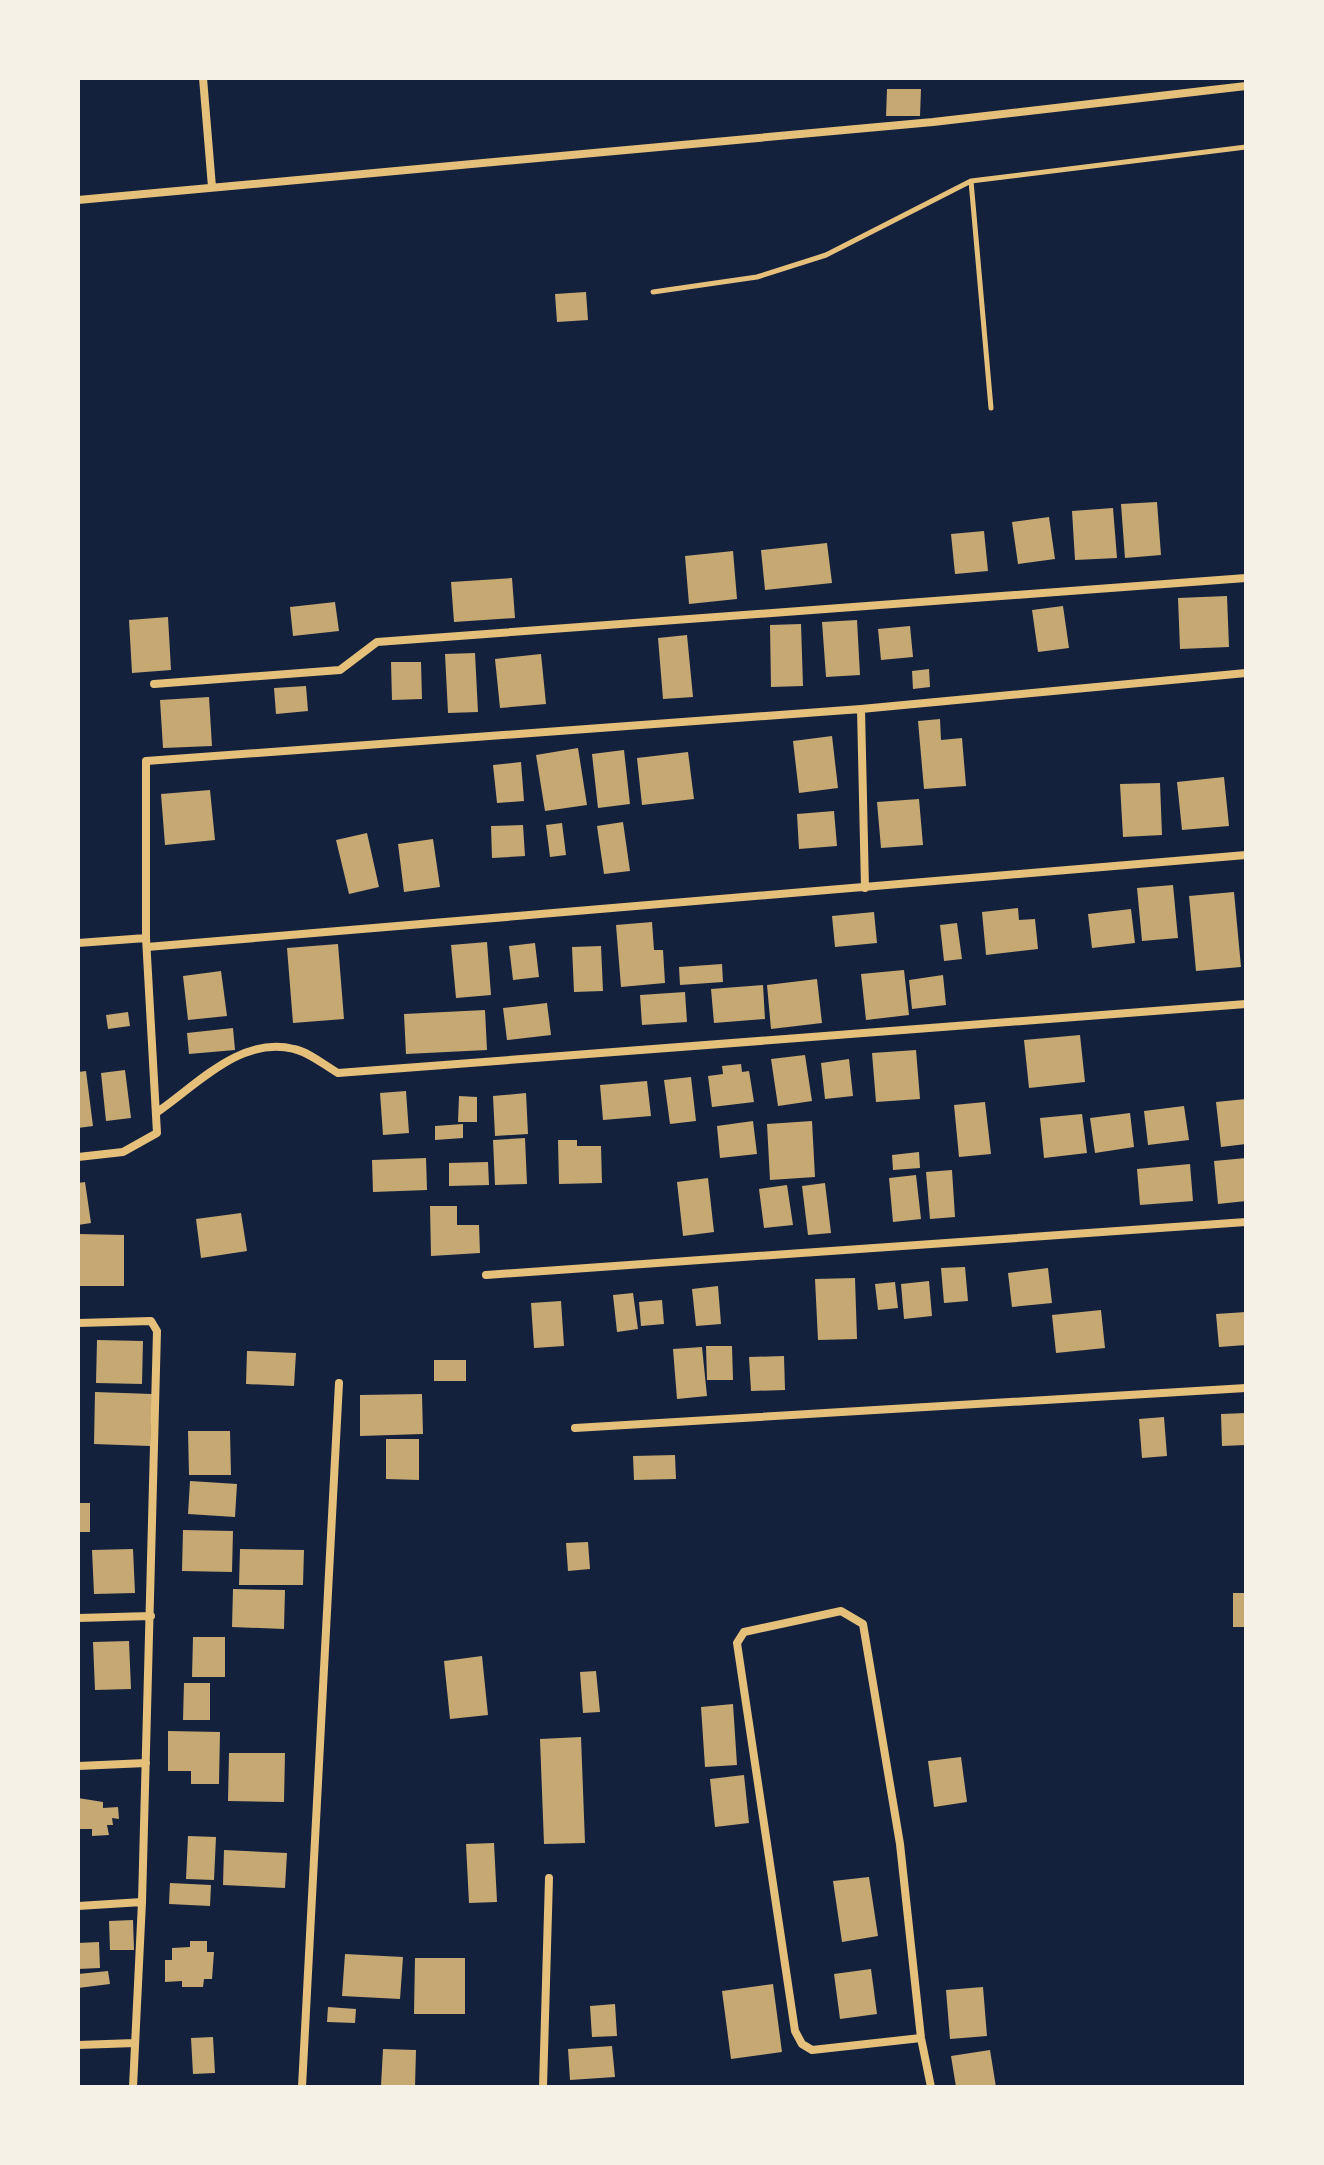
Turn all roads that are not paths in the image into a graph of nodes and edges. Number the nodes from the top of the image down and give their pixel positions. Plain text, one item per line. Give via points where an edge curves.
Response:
1 (203, 78) edge
2 (1246, 86) edge
3 (1246, 147) edge
4 (971, 181) junction
5 (212, 187) junction
6 (78, 200) edge
7 (653, 292) dead end
8 (991, 408) dead end
9 (1246, 578) edge
10 (1246, 673) edge
11 (154, 684) dead end
12 (861, 709) junction
13 (1246, 855) edge
14 (865, 888) junction
15 (78, 943) edge
16 (146, 943) junction
17 (1246, 1004) edge
18 (156, 1113) junction
19 (78, 1157) edge
20 (1246, 1222) edge
21 (486, 1275) dead end
22 (78, 1323) edge
23 (339, 1383) dead end
24 (1246, 1388) edge
25 (575, 1428) dead end
26 (151, 1616) junction
27 (78, 1618) edge
28 (146, 1763) junction
29 (78, 1766) edge
30 (549, 1878) dead end
31 (142, 1902) junction
32 (78, 1906) edge
33 (921, 2038) junction
34 (135, 2043) junction
35 (78, 2045) edge
36 (133, 2087) edge
37 (302, 2087) edge
38 (543, 2087) edge
39 (931, 2087) edge

1 - 5 street
2 - 5 street via 933,122
3 - 4 lane
4 - 7 lane via 826,255 757,277
4 - 8 lane
5 - 6 street
9 - 11 street via 377,642 340,670
10 - 12 street
12 - 14 street
12 - 16 street via 146,761
13 - 14 street
14 - 16 street
15 - 16 street
16 - 18 street
17 - 18 street via 338,1073 295,1049 262,1046 220,1065
18 - 19 street via 157,1133 123,1152
20 - 21 street
22 - 26 street via 151,1321 157,1331
23 - 37 street
24 - 25 street
26 - 27 street
26 - 28 street
28 - 29 street
28 - 31 street
30 - 38 street
31 - 32 street
31 - 34 street
33 - 33 street via 900,1844 863,1624 841,1611 744,1632 737,1643 795,2031 812,2050
33 - 39 street
34 - 35 street
34 - 36 street

